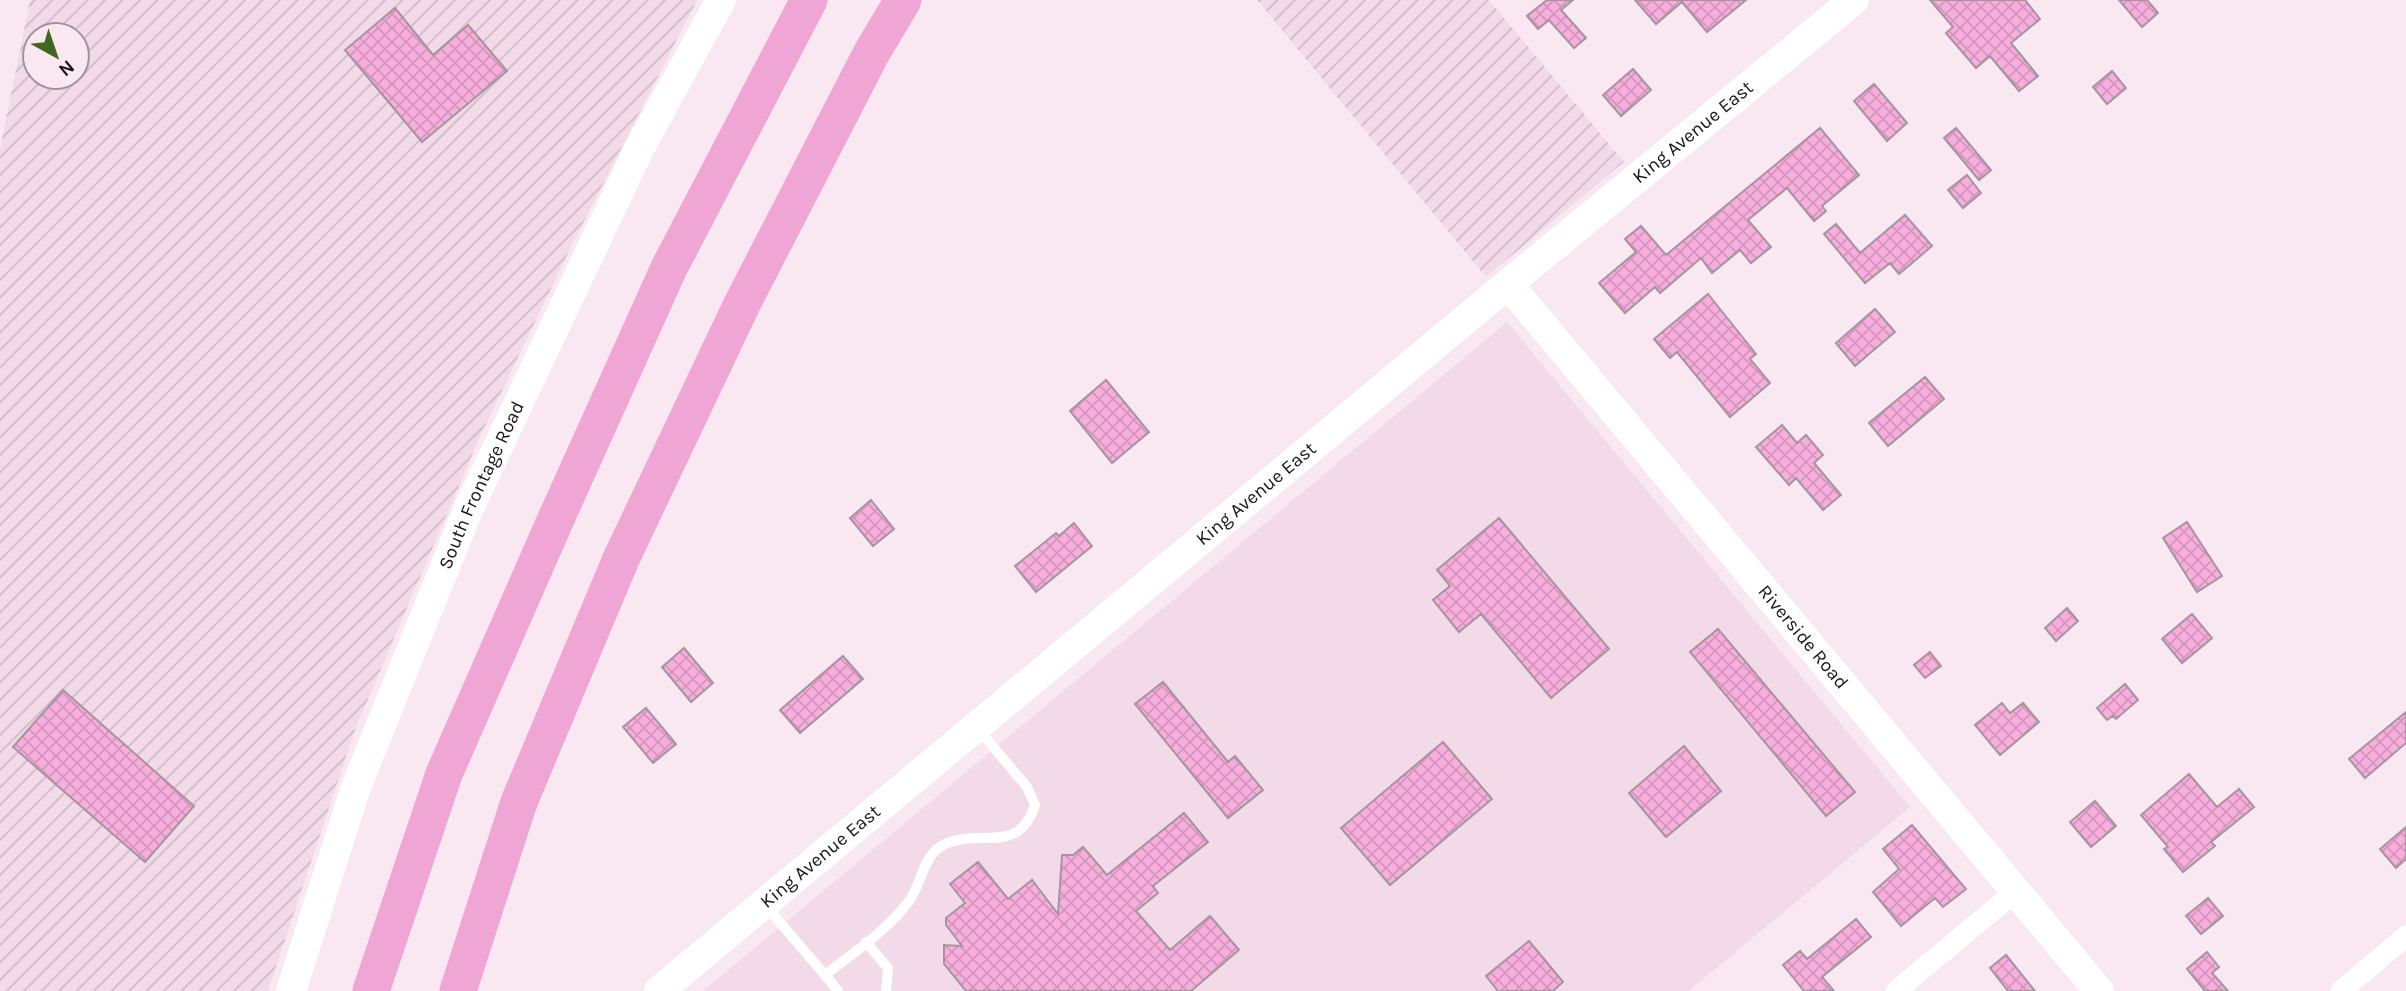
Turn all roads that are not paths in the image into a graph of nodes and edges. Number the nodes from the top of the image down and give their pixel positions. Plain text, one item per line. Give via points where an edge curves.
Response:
1 (721, 0) edge
2 (809, 0) edge
3 (902, 0) edge
4 (1854, 0) edge
5 (1508, 285) junction
6 (976, 727) junction
7 (2015, 892) junction
8 (764, 904) junction
9 (2406, 936) edge
10 (866, 942) junction
11 (825, 975) junction
12 (291, 991) edge
13 (371, 991) edge
14 (458, 991) edge
15 (659, 991) edge
16 (838, 991) edge
17 (886, 991) edge
18 (1896, 991) edge
19 (2099, 991) edge
20 (2341, 991) edge

1 - 12 main road, South Frontage Road via 639,149 468,510 356,787
2 - 13 highway via 669,268 544,546 444,774
3 - 14 highway via 742,304 621,559 519,802
4 - 5 main road, King Avenue East
5 - 6 main road, King Avenue East
5 - 7 main road, Riverside Road
6 - 8 main road, King Avenue East
6 - 10 lane via 1027,787 1035,805 1030,819 1003,839 944,844 924,865 910,900
7 - 18 street
7 - 19 main road, Riverside Road
8 - 11 lane
8 - 15 main road, King Avenue East
9 - 20 street
10 - 11 lane
10 - 17 lane via 888,968
11 - 16 lane

